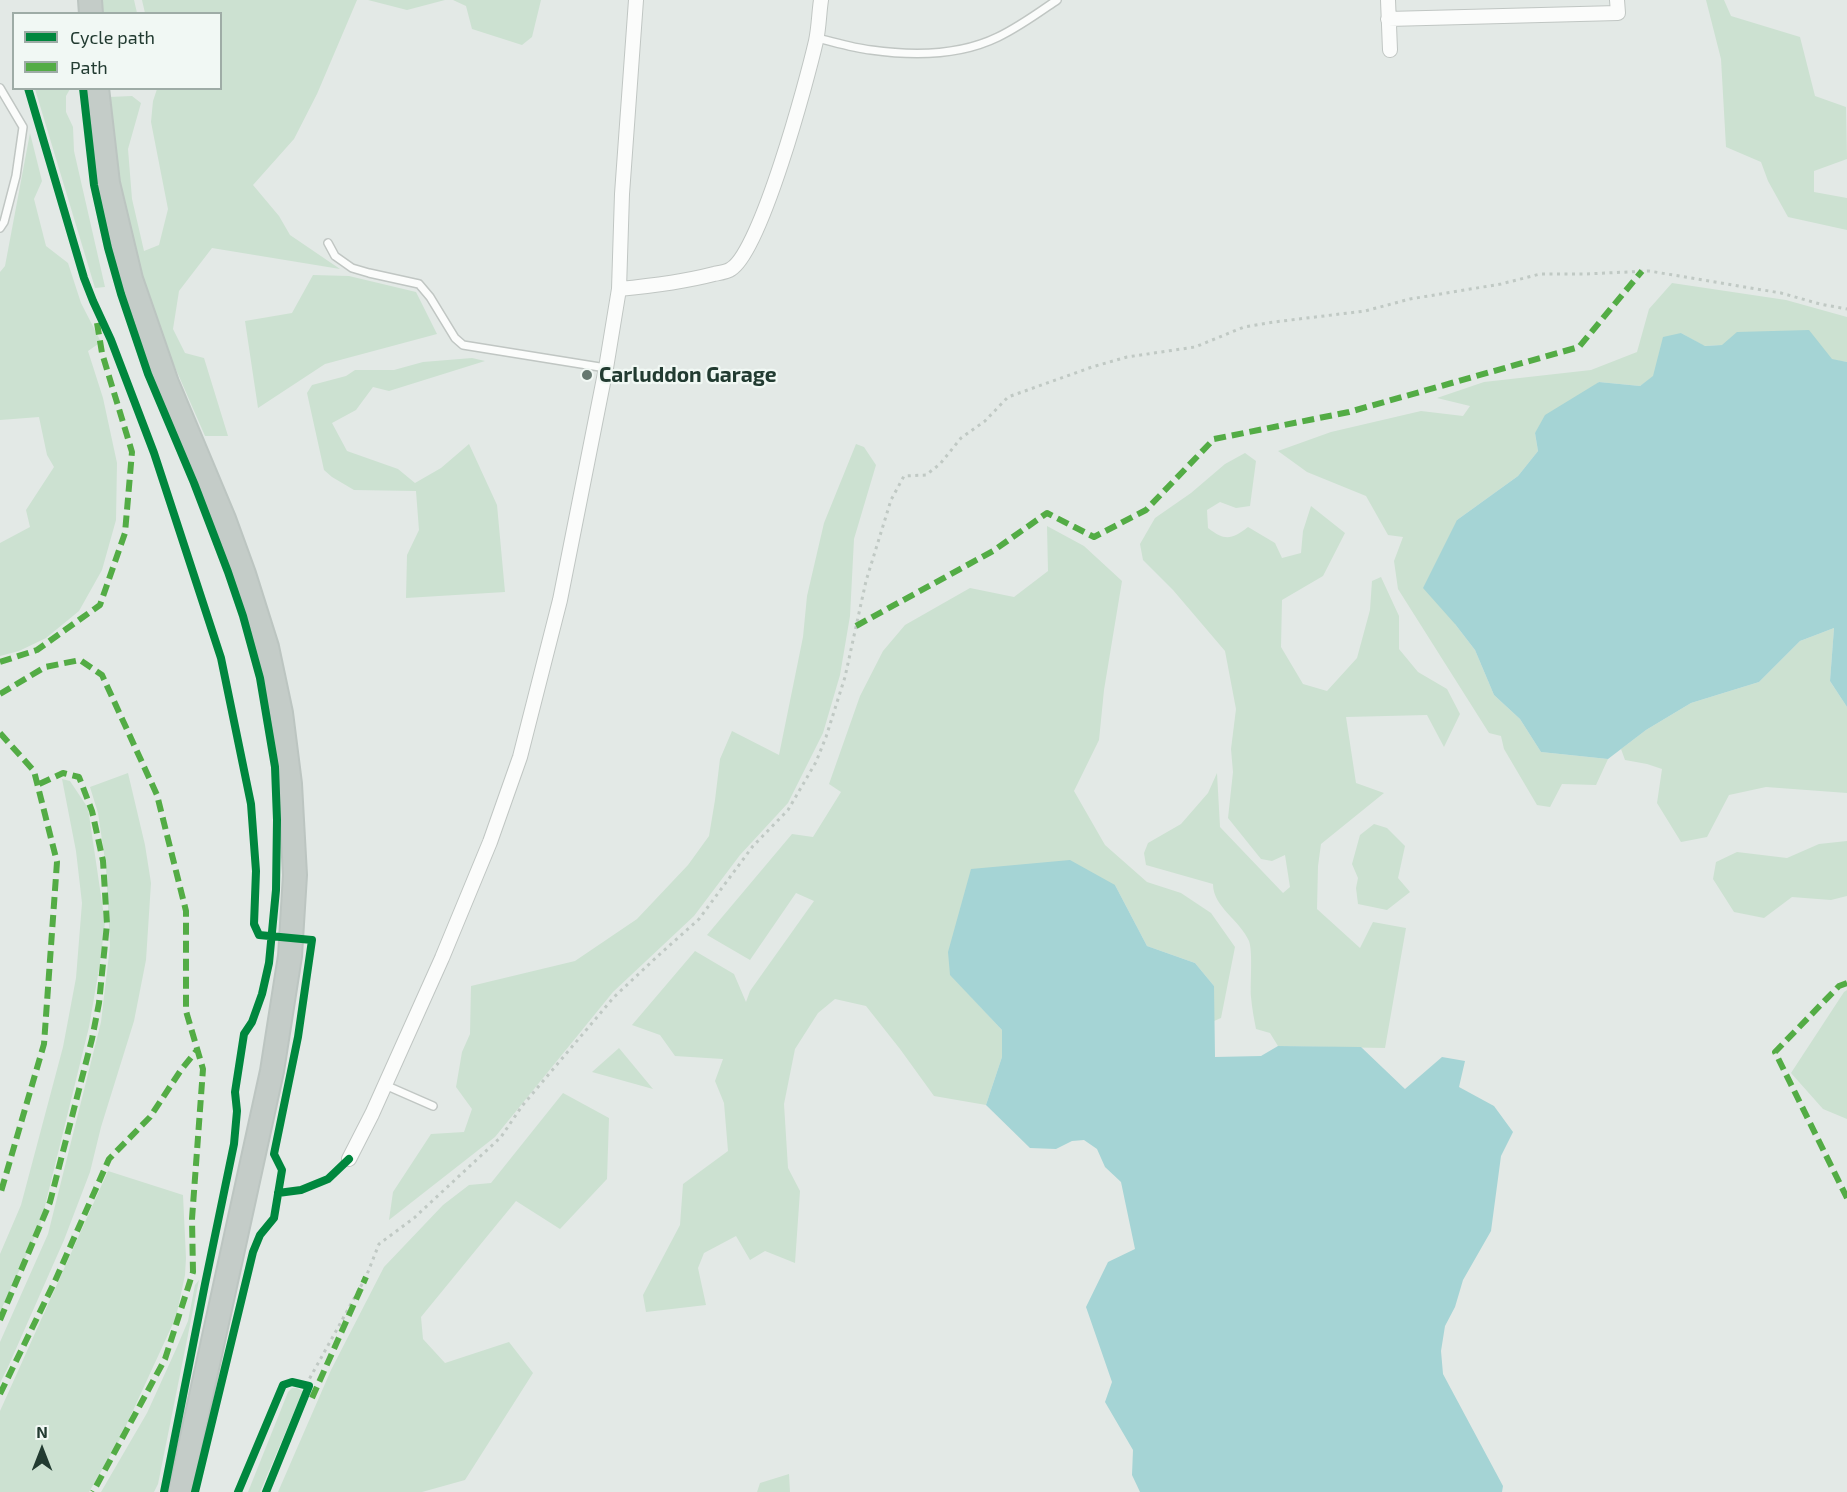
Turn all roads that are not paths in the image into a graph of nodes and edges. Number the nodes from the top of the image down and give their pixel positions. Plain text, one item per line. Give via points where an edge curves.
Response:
1 (636, 0) edge
2 (821, 0) edge
3 (1057, 0) edge
4 (1388, 0) edge
5 (1617, 0) edge
6 (1389, 19) junction
7 (817, 38) junction
8 (1390, 50) dead end
9 (0, 88) edge
10 (97, 90) edge
11 (0, 228) edge
12 (328, 243) dead end
13 (620, 290) junction
14 (606, 368) junction
15 (385, 1085) junction
16 (433, 1106) dead end
17 (349, 1159) dead end
18 (180, 1492) edge

1 - 13 street via 622,194
2 - 7 street
3 - 7 lane via 997,38 960,50 923,54 870,50
4 - 6 street
5 - 6 street via 1618,13
6 - 8 street
7 - 13 street via 776,178 745,253 732,269 688,281
9 - 11 lane via 23,127 16,176
10 - 18 highway via 108,183 131,279 167,383 224,519 267,647 290,784 295,875 290,956 272,1071
12 - 14 lane via 335,256 352,268 419,284 463,345
13 - 14 street
14 - 15 street via 560,600 520,756 486,853
15 - 16 lane
15 - 17 street

